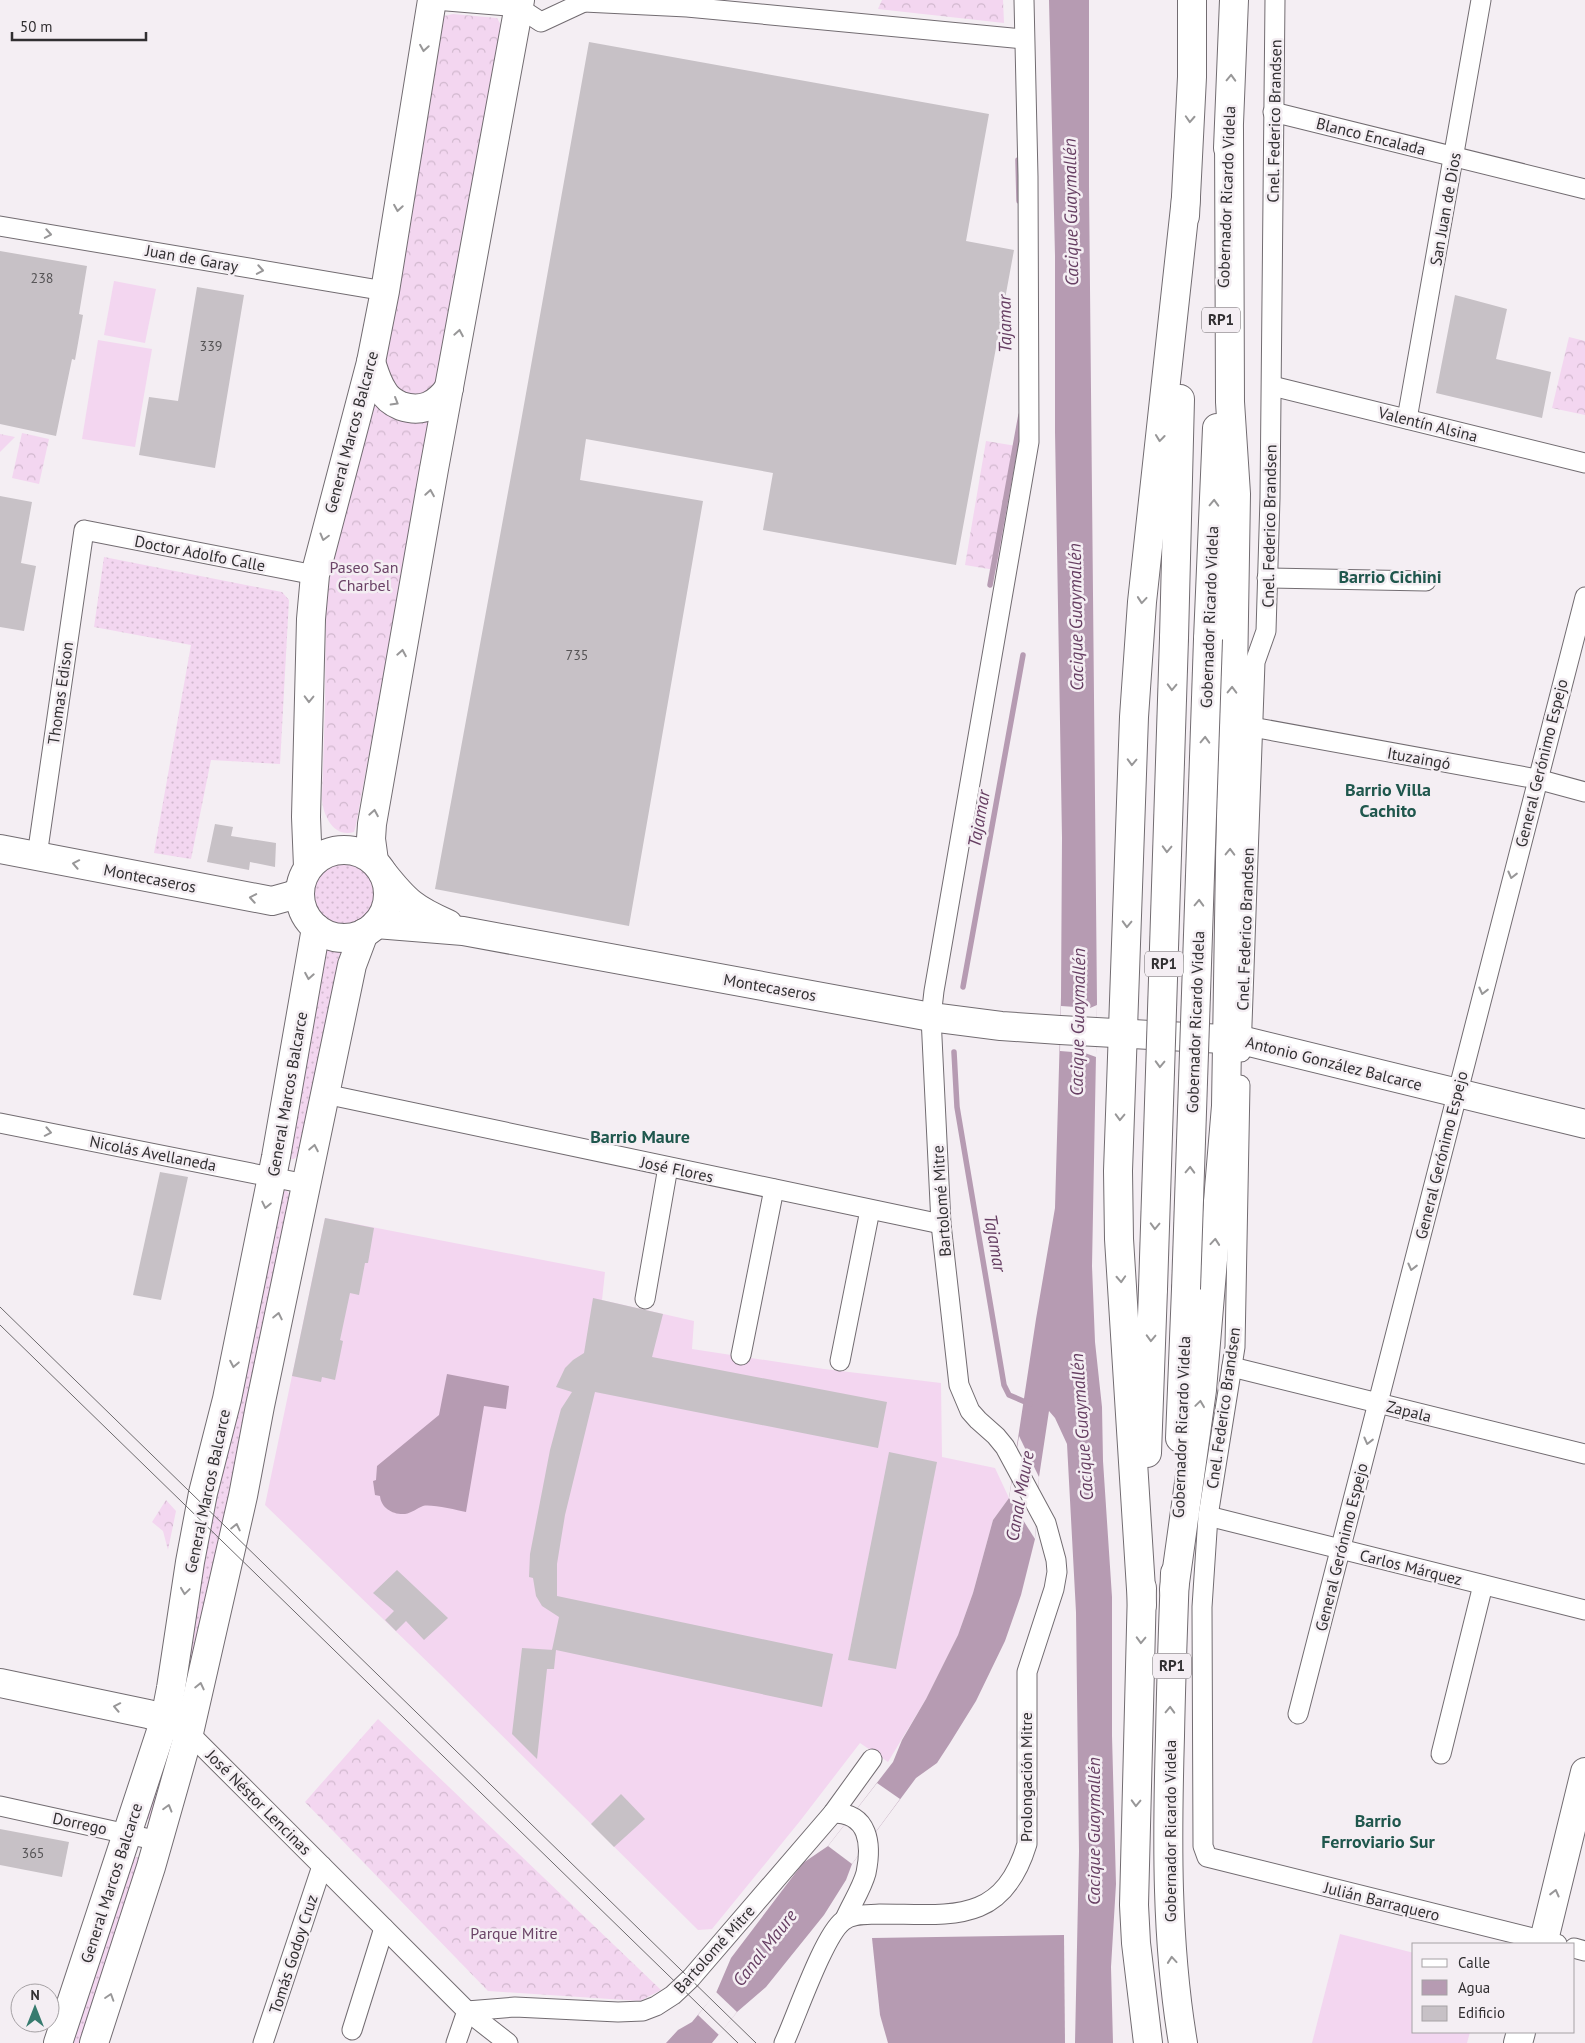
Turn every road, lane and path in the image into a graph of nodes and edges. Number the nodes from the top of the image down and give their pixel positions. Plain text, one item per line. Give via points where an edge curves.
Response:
1 (433, 0) edge
2 (1024, 0) edge
3 (1186, 0) edge
4 (1192, 0) edge
5 (1275, 0) edge
6 (1481, 0) edge
7 (580, 1) edge
8 (1234, 1) edge
9 (522, 2) edge
10 (1024, 39) junction
11 (1192, 77) junction
12 (1273, 112) junction
13 (1229, 130) junction
14 (1454, 156) junction
15 (1585, 189) edge
16 (1186, 198) junction
17 (0, 226) edge
18 (384, 291) junction
19 (371, 362) junction
20 (1272, 386) junction
21 (449, 388) junction
22 (1407, 419) junction
23 (1585, 463) edge
24 (84, 530) joint
25 (315, 575) junction
26 (1267, 578) junction
27 (1426, 581) dead end
28 (1585, 597) edge
29 (1252, 727) junction
30 (1537, 779) junction
31 (1585, 792) edge
32 (0, 849) edge
33 (37, 856) junction
34 (379, 867) junction
35 (304, 879) junction
36 (316, 928) junction
37 (370, 928) junction
38 (463, 930) junction
39 (931, 1017) junction
40 (1078, 1031) joint
41 (1124, 1033) junction
42 (1234, 1039) junction
43 (1458, 1093) junction
44 (325, 1094) junction
45 (0, 1123) edge
46 (1585, 1124) edge
47 (668, 1167) junction
48 (272, 1177) junction
49 (306, 1184) junction
50 (774, 1189) junction
51 (870, 1210) junction
52 (941, 1224) junction
53 (645, 1299) dead end
54 (741, 1355) dead end
55 (840, 1361) dead end
56 (1232, 1367) junction
57 (959, 1385) joint
58 (1377, 1404) junction
59 (1585, 1454) edge
60 (1208, 1516) junction
61 (1340, 1549) junction
62 (1483, 1585) junction
63 (1174, 1590) junction
64 (1142, 1605) junction
65 (1585, 1610) edge
66 (0, 1683) edge
67 (1298, 1714) dead end
68 (165, 1719) junction
69 (190, 1733) junction
70 (1441, 1754) dead end
71 (872, 1759) dead end
72 (1585, 1772) edge
73 (0, 1806) edge
74 (842, 1815) junction
75 (127, 1833) junction
76 (159, 1841) junction
77 (1207, 1857) joint
78 (322, 1866) junction
79 (845, 1919) junction
80 (384, 1928) junction
81 (1548, 1943) edge
82 (1175, 1987) junction
83 (467, 2011) junction
84 (352, 2030) dead end
85 (1147, 2040) edge
86 (58, 2043) edge
87 (94, 2043) edge
88 (263, 2043) edge
89 (456, 2043) edge
90 (508, 2043) edge
91 (784, 2043) edge
92 (1183, 2043) edge
93 (1191, 2043) edge

1 - 9 street
1 -> 18 main road, General Marcos Balcarce
2 - 10 street, Bartolomé Mitre
3 - 11 main road
4 - 11 main road, Gobernador Ricardo Videla / RP1
5 - 12 street, Cnel. Federico Brandsen
6 - 14 street, San Juan de Dios
7 - 9 street via 540,22
7 - 10 street via 688,7
13 -> 8 main road, Gobernador Ricardo Videla / RP1
21 -> 9 main road
10 - 39 street, Bartolomé Mitre via 1029,442
11 -> 16 main road, Gobernador Ricardo Videla / RP1
12 - 14 street, Blanco Encalada
12 - 20 street, Cnel. Federico Brandsen
42 -> 13 main road via 1236,494 1230,402
63 -> 13 main road, Gobernador Ricardo Videla / RP1, bridge
14 - 15 street, Blanco Encalada
14 - 22 street, San Juan de Dios
16 -> 41 main road via 1142,602 1134,717
16 -> 64 main road, Gobernador Ricardo Videla / RP1, bridge
17 -> 18 street, Juan de Garay
18 - 19 main road, General Marcos Balcarce
19 -> 21 main road via 383,392 404,407 419,410 431,406
19 -> 25 main road, General Marcos Balcarce
20 - 22 street, Valentín Alsina
20 - 26 street, Cnel. Federico Brandsen
34 -> 21 main road via 371,839 372,824
22 - 23 street, Valentín Alsina
24 - 25 street, Doctor Adolfo Calle
24 - 33 street, Thomas Edison
25 -> 35 main road, General Marcos Balcarce via 310,639
26 - 27 street
26 - 29 street, Cnel. Federico Brandsen via 1266,631 1255,662
28 - 30 street, General Gerónimo Espejo
29 - 30 street, Ituzaingó
29 - 42 street, Cnel. Federico Brandsen
30 - 31 street, Ituzaingó
30 -> 43 street, General Gerónimo Espejo
32 - 33 main road, Montecaseros
35 -> 33 main road, Montecaseros via 290,896 272,901
34 - 35 main road via 358,852 340,850 321,856
34 - 37 main road via 386,881 388,898 382,916
34 - 38 main road, Montecaseros via 413,907
35 - 36 main road via 300,903
36 - 37 main road via 331,936 342,937
36 -> 48 main road, General Marcos Balcarce
37 - 38 main road, Montecaseros
37 - 44 main road, General Marcos Balcarce via 352,965
38 - 39 main road, Montecaseros
39 - 40 main road, Montecaseros
39 - 52 street, Bartolomé Mitre
40 - 41 main road, Antonio González Balcarce
41 - 42 main road, Antonio González Balcarce
41 -> 64 main road via 1118,1171 1119,1239
42 - 43 main road, Antonio González Balcarce
42 - 56 street, Cnel. Federico Brandsen via 1235,1347
63 -> 42 main road via 1202,1390
43 - 46 main road, Antonio González Balcarce
43 -> 58 street, General Gerónimo Espejo
44 - 47 street, José Flores
49 -> 44 main road, General Marcos Balcarce
45 -> 48 street, Nicolás Avellaneda
47 - 50 street, José Flores
47 - 53 street
48 - 49 street, Nicolás Avellaneda
48 -> 68 main road, General Marcos Balcarce via 227,1399 195,1536
69 -> 49 main road, General Marcos Balcarce via 243,1496
50 - 51 street, José Flores
50 - 54 street
51 - 52 street, José Flores
51 - 55 street
52 - 57 street, Bartolomé Mitre
56 - 58 street, Zapala
56 - 60 street, Cnel. Federico Brandsen
57 - 79 street, Prolongación Mitre via 970,1411 996,1436 1037,1505 1052,1543 1057,1572 1027,1672 1027,1844 1010,1885 976,1909 954,1914 861,1915
58 - 59 street, Zapala
58 -> 61 street, General Gerónimo Espejo
60 - 61 street, Carlos Márquez
60 - 77 street, Cnel. Federico Brandsen via 1202,1607 1203,1846
61 - 62 street, Carlos Márquez
61 - 67 street, General Gerónimo Espejo
62 - 65 street, Carlos Márquez
62 - 70 street
82 -> 63 main road, Gobernador Ricardo Videla / RP1 via 1167,1819
64 -> 85 main road, Gobernador Ricardo Videla / RP1 via 1134,1897
68 -> 66 main road, José Néstor Lencinas
68 - 69 main road, José Néstor Lencinas
68 - 75 main road, General Marcos Balcarce
76 -> 69 main road, General Marcos Balcarce
69 - 78 street, José Néstor Lencinas
71 - 74 street, Bartolomé Mitre
81 -> 72 main road
73 - 75 street, Dorrego
74 - 79 street via 865,1829 868,1841 865,1875
74 - 83 street, Bartolomé Mitre via 684,1985 656,2006 643,2011 618,2012 515,2007
75 - 76 street, Dorrego
75 - 86 main road, General Marcos Balcarce
87 -> 76 main road, General Marcos Balcarce
77 - 81 street, Julián Barraquero
78 - 80 street, José Néstor Lencinas
78 - 88 street, Tomás Godoy Cruz
79 - 91 street via 834,1929 826,1944
80 - 83 street, José Néstor Lencinas
80 - 84 street
82 - 92 main road, Gobernador Ricardo Videla / RP1
82 - 93 main road
83 - 89 street
83 - 90 street, José Néstor Lencinas

